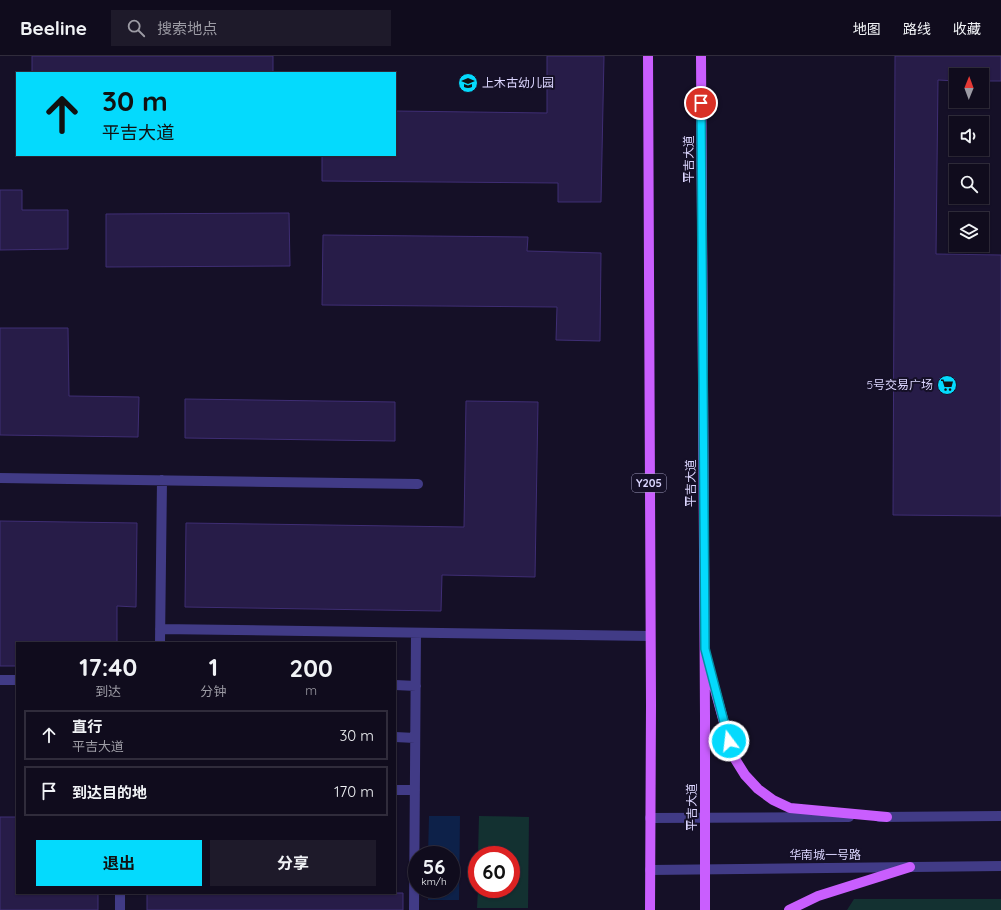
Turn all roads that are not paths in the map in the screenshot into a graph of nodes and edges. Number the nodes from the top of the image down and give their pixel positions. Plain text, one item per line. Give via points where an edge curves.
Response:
1 (648, 56) edge
2 (701, 56) edge
3 (0, 478) edge
4 (162, 480) junction
5 (418, 484) dead end
6 (160, 629) junction
7 (416, 633) junction
8 (650, 636) junction
9 (160, 642) edge
10 (705, 649) junction
11 (0, 680) edge
12 (16, 680) edge
13 (396, 685) edge
14 (416, 686) junction
15 (396, 737) edge
16 (415, 738) junction
17 (396, 790) edge
18 (415, 790) junction
19 (1001, 816) edge
20 (887, 817) junction
21 (650, 818) junction
22 (705, 818) junction
23 (1001, 866) edge
24 (910, 867) junction
25 (705, 869) junction
26 (650, 870) junction
27 (120, 894) edge
28 (120, 910) edge
29 (414, 910) edge
30 (650, 910) edge
31 (705, 910) edge
32 (789, 910) edge

1 - 8 main road, Y205
2 - 10 main road, 平吉大道
3 - 4 street
4 - 5 street
4 - 6 street
6 - 7 street
6 - 9 street
7 - 8 street
7 - 14 street
8 - 21 main road, Y205
10 - 20 main road via 735,759 758,789 790,808
10 - 22 main road, 平吉大道
11 - 12 street
13 - 14 street
14 - 16 street
15 - 16 street
16 - 18 street
17 - 18 street
18 - 29 street
19 - 20 street
20 - 22 street
21 - 22 street
21 - 26 main road, Y205
22 - 25 main road, 平吉大道
23 - 24 street, 华南城一号路
24 - 25 street, 华南城一号路
24 - 32 main road via 818,896
25 - 26 street, 华南城一号路
25 - 31 main road, 平吉大道
26 - 30 main road, Y205
27 - 28 street

